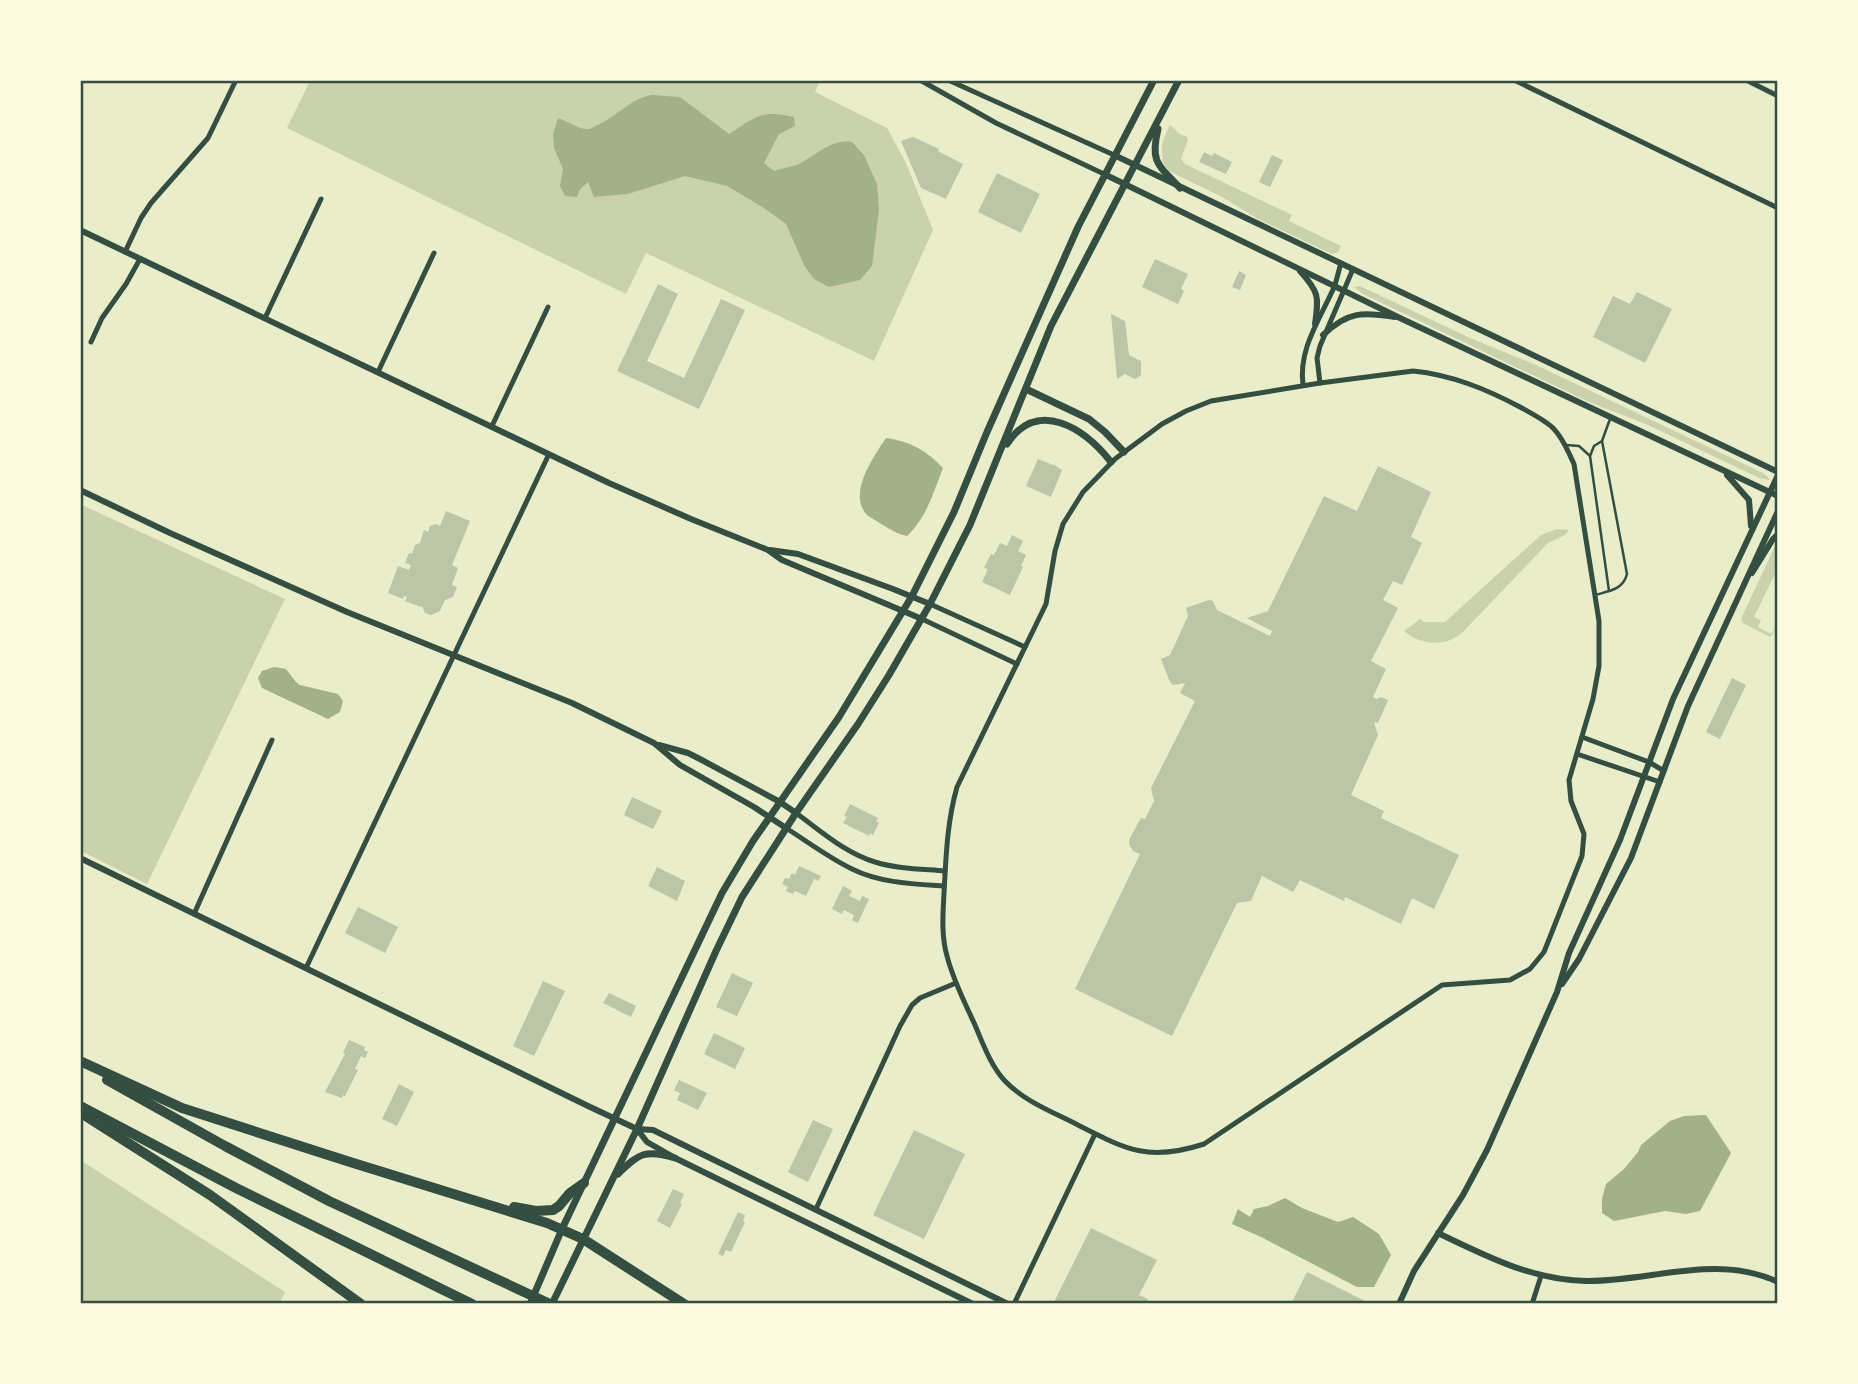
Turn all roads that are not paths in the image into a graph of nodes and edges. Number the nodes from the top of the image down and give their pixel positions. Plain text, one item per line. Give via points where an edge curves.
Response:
1 (236, 80) edge
2 (920, 80) edge
3 (948, 80) edge
4 (1154, 80) edge
5 (1179, 80) edge
6 (1514, 80) edge
7 (1746, 80) edge
8 (1777, 96) edge
9 (1162, 115) junction
10 (1114, 155) junction
11 (1135, 166) junction
12 (1104, 174) junction
13 (1126, 184) junction
14 (1180, 188) junction
15 (321, 199) dead end
16 (1777, 208) edge
17 (80, 230) edge
18 (125, 252) junction
19 (434, 253) dead end
20 (140, 258) junction
21 (1342, 263) junction
22 (1296, 267) junction
23 (1353, 269) junction
24 (1335, 285) junction
25 (1344, 290) junction
26 (548, 307) dead end
27 (265, 318) junction
28 (1402, 319) junction
29 (1315, 324) junction
30 (1323, 335) junction
31 (91, 342) dead end
32 (378, 372) junction
33 (1320, 383) junction
34 (1303, 385) junction
35 (1026, 389) junction
36 (1611, 418) junction
37 (492, 426) junction
38 (1602, 441) junction
39 (1566, 445) junction
40 (1124, 452) junction
41 (549, 454) junction
42 (999, 456) junction
43 (1590, 456) junction
44 (1111, 462) junction
45 (1723, 472) junction
46 (1777, 473) edge
47 (80, 490) edge
48 (1769, 492) junction
49 (1777, 496) edge
50 (1777, 511) edge
51 (1751, 532) junction
52 (1777, 534) edge
53 (768, 550) junction
54 (1743, 587) junction
55 (1609, 591) junction
56 (1595, 595) junction
57 (912, 596) junction
58 (930, 604) junction
59 (904, 611) junction
60 (922, 619) junction
61 (1025, 647) junction
62 (454, 656) junction
63 (1017, 664) junction
64 (1582, 737) junction
65 (272, 740) dead end
66 (654, 743) junction
67 (1577, 754) junction
68 (1649, 762) junction
69 (1664, 771) junction
70 (1644, 776) junction
71 (1660, 782) junction
72 (779, 802) junction
73 (796, 813) junction
74 (770, 816) junction
75 (786, 828) junction
76 (80, 858) edge
77 (945, 871) junction
78 (944, 886) junction
79 (194, 914) junction
80 (306, 968) junction
81 (956, 983) junction
82 (1558, 992) junction
83 (80, 1063) edge
84 (80, 1106) edge
85 (80, 1112) edge
86 (616, 1118) junction
87 (637, 1129) junction
88 (1095, 1134) junction
89 (676, 1158) junction
90 (613, 1180) junction
91 (584, 1183) junction
92 (476, 1200) junction
93 (816, 1209) junction
94 (562, 1229) junction
95 (1438, 1233) junction
96 (583, 1239) junction
97 (314, 1270) junction
98 (1541, 1276) junction
99 (1777, 1282) edge
100 (355, 1304) edge
101 (361, 1304) edge
102 (472, 1304) edge
103 (530, 1304) edge
104 (551, 1304) edge
105 (684, 1304) edge
106 (973, 1304) edge
107 (1008, 1304) edge
108 (1014, 1304) edge
109 (1399, 1304) edge
110 (1532, 1304) edge

1 - 18 street via 208,138 151,203
2 - 12 street via 996,123
3 - 10 street
4 - 10 main road
5 - 9 main road
6 - 16 street
7 - 8 street
9 - 11 main road
9 - 14 main road via 1154,144 1156,158
10 - 11 street
10 - 12 main road
11 - 13 main road
11 - 14 street
12 - 13 street
12 - 57 main road
13 - 22 street
13 - 35 main road via 1051,326
14 - 21 street
15 - 27 street
17 - 18 street
18 - 20 street
19 - 32 street
20 - 27 street
20 - 31 street
21 - 23 street
21 - 24 street
22 - 24 street
22 - 29 street via 1315,291
23 - 25 street
23 - 46 street
24 - 25 street
24 - 29 street
25 - 28 street
25 - 30 street
26 - 37 street
27 - 32 street
28 - 30 street via 1363,313 1345,317
28 - 36 street
29 - 34 street via 1304,357
30 - 33 street via 1317,358
32 - 37 street
33 - 34 street
33 - 39 street via 1413,371 1457,379 1538,416
34 - 40 street via 1211,401 1162,424
35 - 40 main road via 1088,419
35 - 42 main road
36 - 38 lane
36 - 45 street
37 - 41 street
38 - 43 lane
38 - 55 lane via 1627,574 1619,588
39 - 43 lane via 1579,446
39 - 56 street via 1574,464
40 - 44 street
41 - 53 street
41 - 62 street
42 - 44 main road via 1015,432 1043,420 1066,425 1086,437
42 - 58 main road
43 - 55 lane
44 - 61 street via 1083,492 1063,524 1046,604
45 - 48 street
45 - 51 street via 1749,500
46 - 48 street
47 - 62 street
48 - 49 street
48 - 51 street
50 - 54 street
51 - 68 street via 1673,699
52 - 54 street
53 - 57 street via 798,554
53 - 59 street
54 - 69 street via 1688,706
55 - 56 lane
56 - 64 street via 1599,666
57 - 58 street
57 - 59 main road
58 - 60 main road
58 - 61 street
59 - 60 street
59 - 72 main road via 839,717
60 - 63 street
60 - 73 main road via 858,724
61 - 63 street
62 - 66 street via 543,690
62 - 80 street
63 - 77 street via 957,787
64 - 67 street
64 - 68 street
65 - 79 street
66 - 72 street via 688,753
66 - 74 street via 680,765
67 - 70 street
67 - 88 street via 1569,780 1571,801 1584,834 1582,856 1544,952 1530,969 1510,980 1442,985 1204,1144 1150,1153
68 - 69 street
68 - 70 street
69 - 71 street
70 - 71 street
70 - 82 street via 1569,953
71 - 82 street via 1631,858
72 - 73 street
72 - 74 main road
73 - 75 main road
73 - 77 street via 850,852 875,862
74 - 75 street
74 - 86 main road via 713,911
75 - 78 street via 854,870 905,883
75 - 87 main road via 730,921
76 - 79 street
77 - 78 street
78 - 81 street via 943,933
79 - 80 street
80 - 86 street
81 - 88 street via 1005,1082
81 - 93 street via 912,1005
82 - 95 street via 1478,1169
83 - 92 highway via 182,1108
83 - 104 highway via 329,1201
84 - 102 highway
85 - 97 highway via 210,1195
86 - 87 street
86 - 91 main road
87 - 89 street via 647,1142
87 - 90 main road
87 - 93 street via 653,1130
88 - 108 street
89 - 90 main road via 643,1154
89 - 106 street
90 - 96 main road
91 - 92 highway via 553,1210
91 - 94 main road
92 - 94 highway
93 - 107 street
94 - 96 highway
94 - 103 main road
95 - 98 street
95 - 109 street
96 - 104 main road
96 - 105 highway
97 - 100 highway
97 - 101 highway
98 - 99 street via 1594,1281 1724,1268
98 - 110 street

